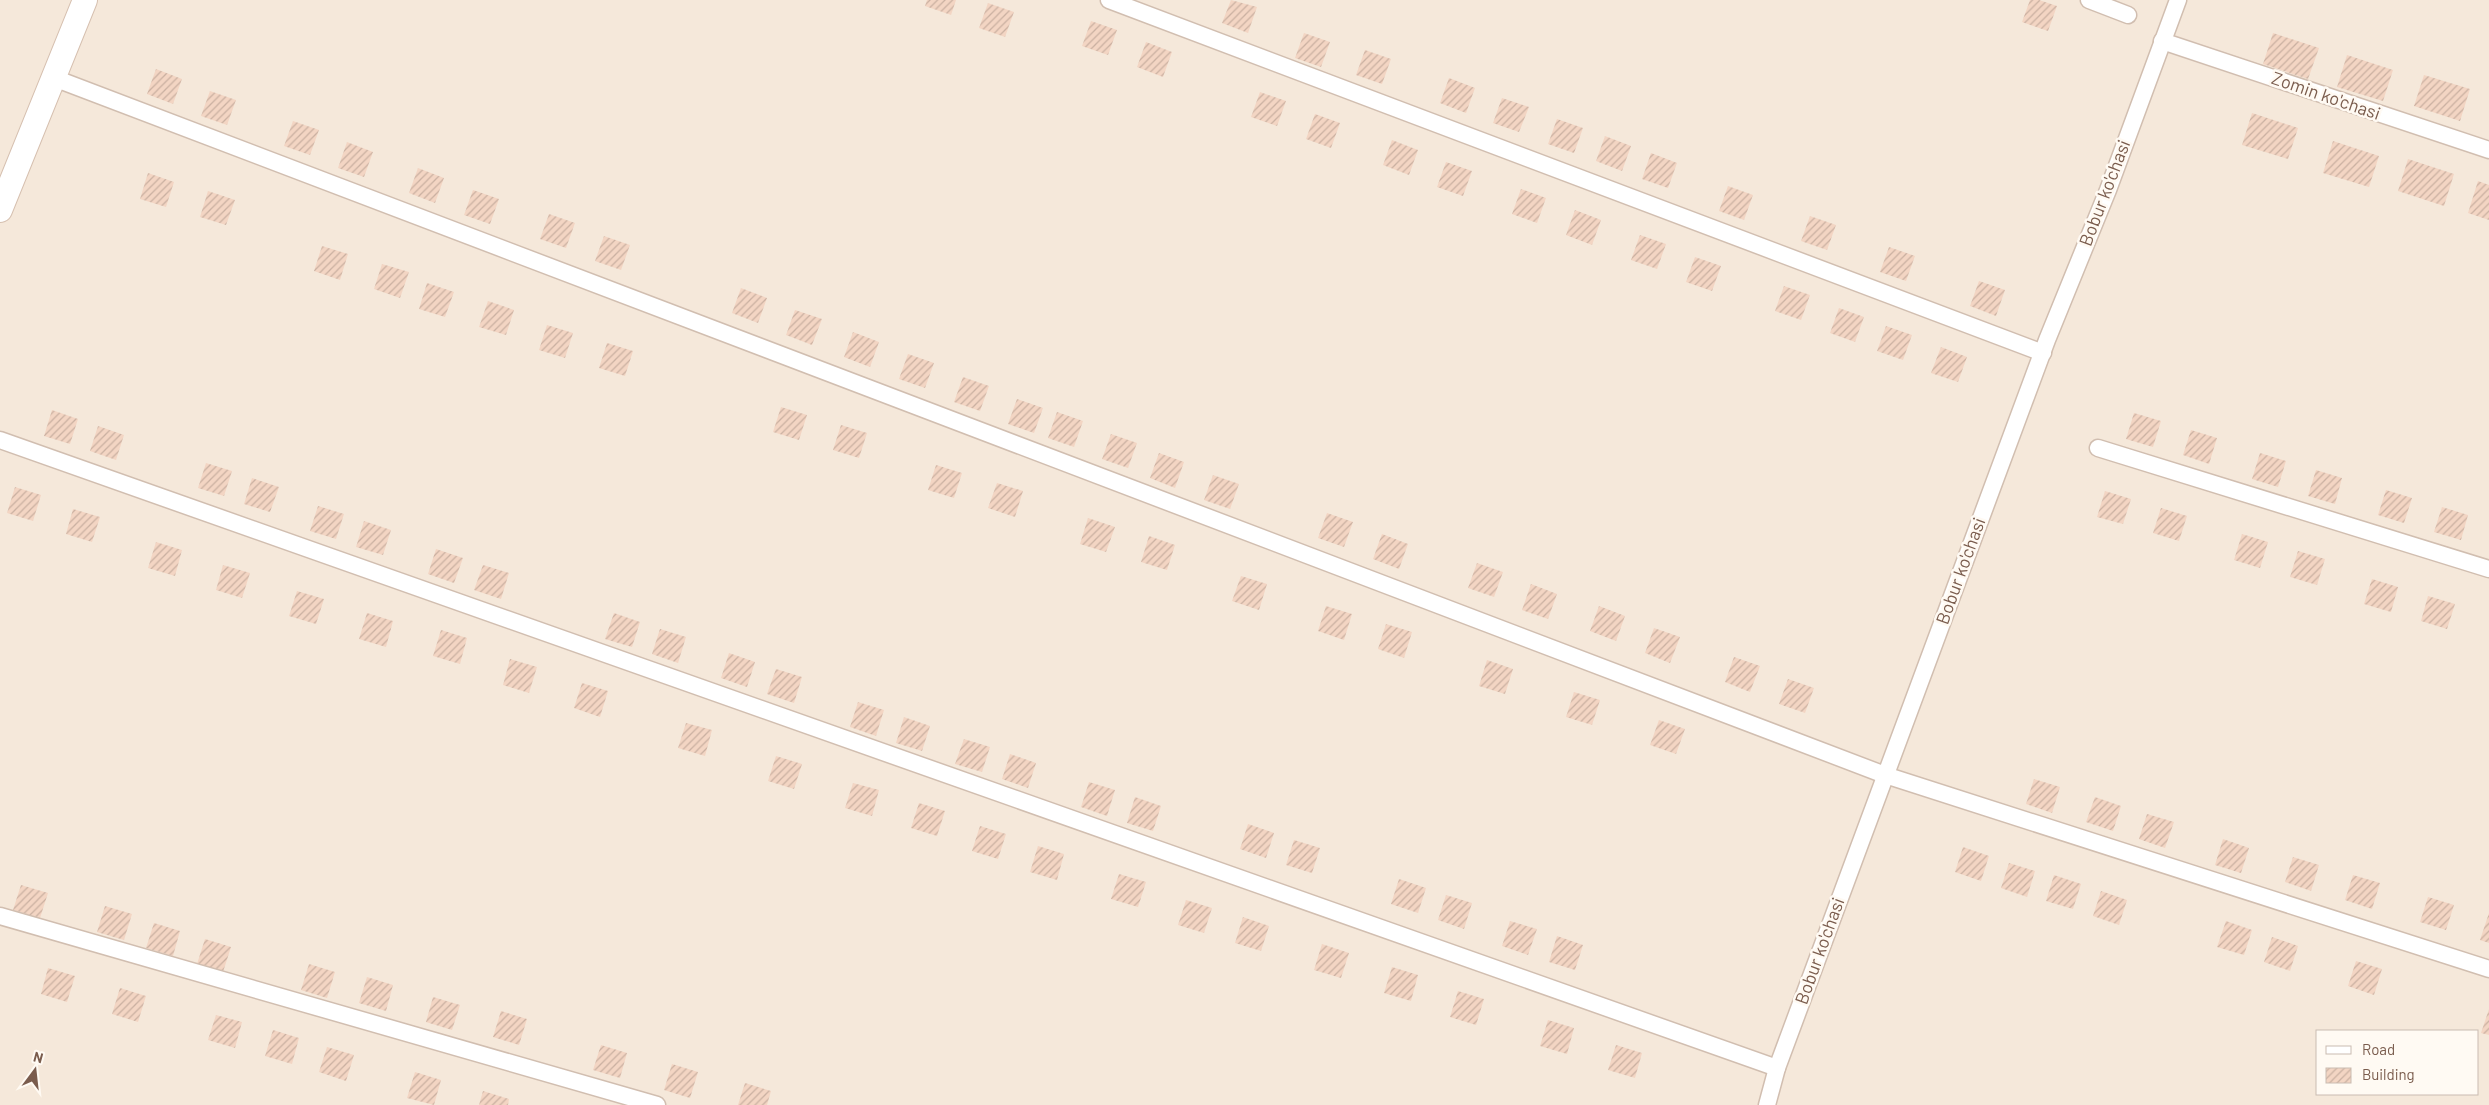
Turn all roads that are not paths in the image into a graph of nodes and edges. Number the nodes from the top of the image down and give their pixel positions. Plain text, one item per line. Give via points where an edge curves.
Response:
1 (85, 0) edge
2 (1109, 0) edge
3 (2089, 0) edge
4 (2178, 0) edge
5 (2128, 15) dead end
6 (2162, 41) junction
7 (54, 78) junction
8 (2489, 150) edge
9 (0, 210) edge
10 (2042, 352) junction
11 (0, 440) edge
12 (2098, 448) dead end
13 (2489, 569) edge
14 (1885, 775) junction
15 (0, 916) edge
16 (2489, 969) edge
17 (1777, 1068) junction
18 (657, 1105) edge
19 (1767, 1105) edge

1 - 7 street
2 - 10 street
3 - 5 street
4 - 6 street, Bobur ko'chasi
6 - 8 street, Zomin ko'chasi
6 - 10 street, Bobur ko'chasi via 2108,190
7 - 9 street
7 - 14 street
10 - 14 street, Bobur ko'chasi
11 - 17 street
12 - 13 street
14 - 16 street
14 - 17 street, Bobur ko'chasi
15 - 18 street
17 - 19 street, Bobur ko'chasi

